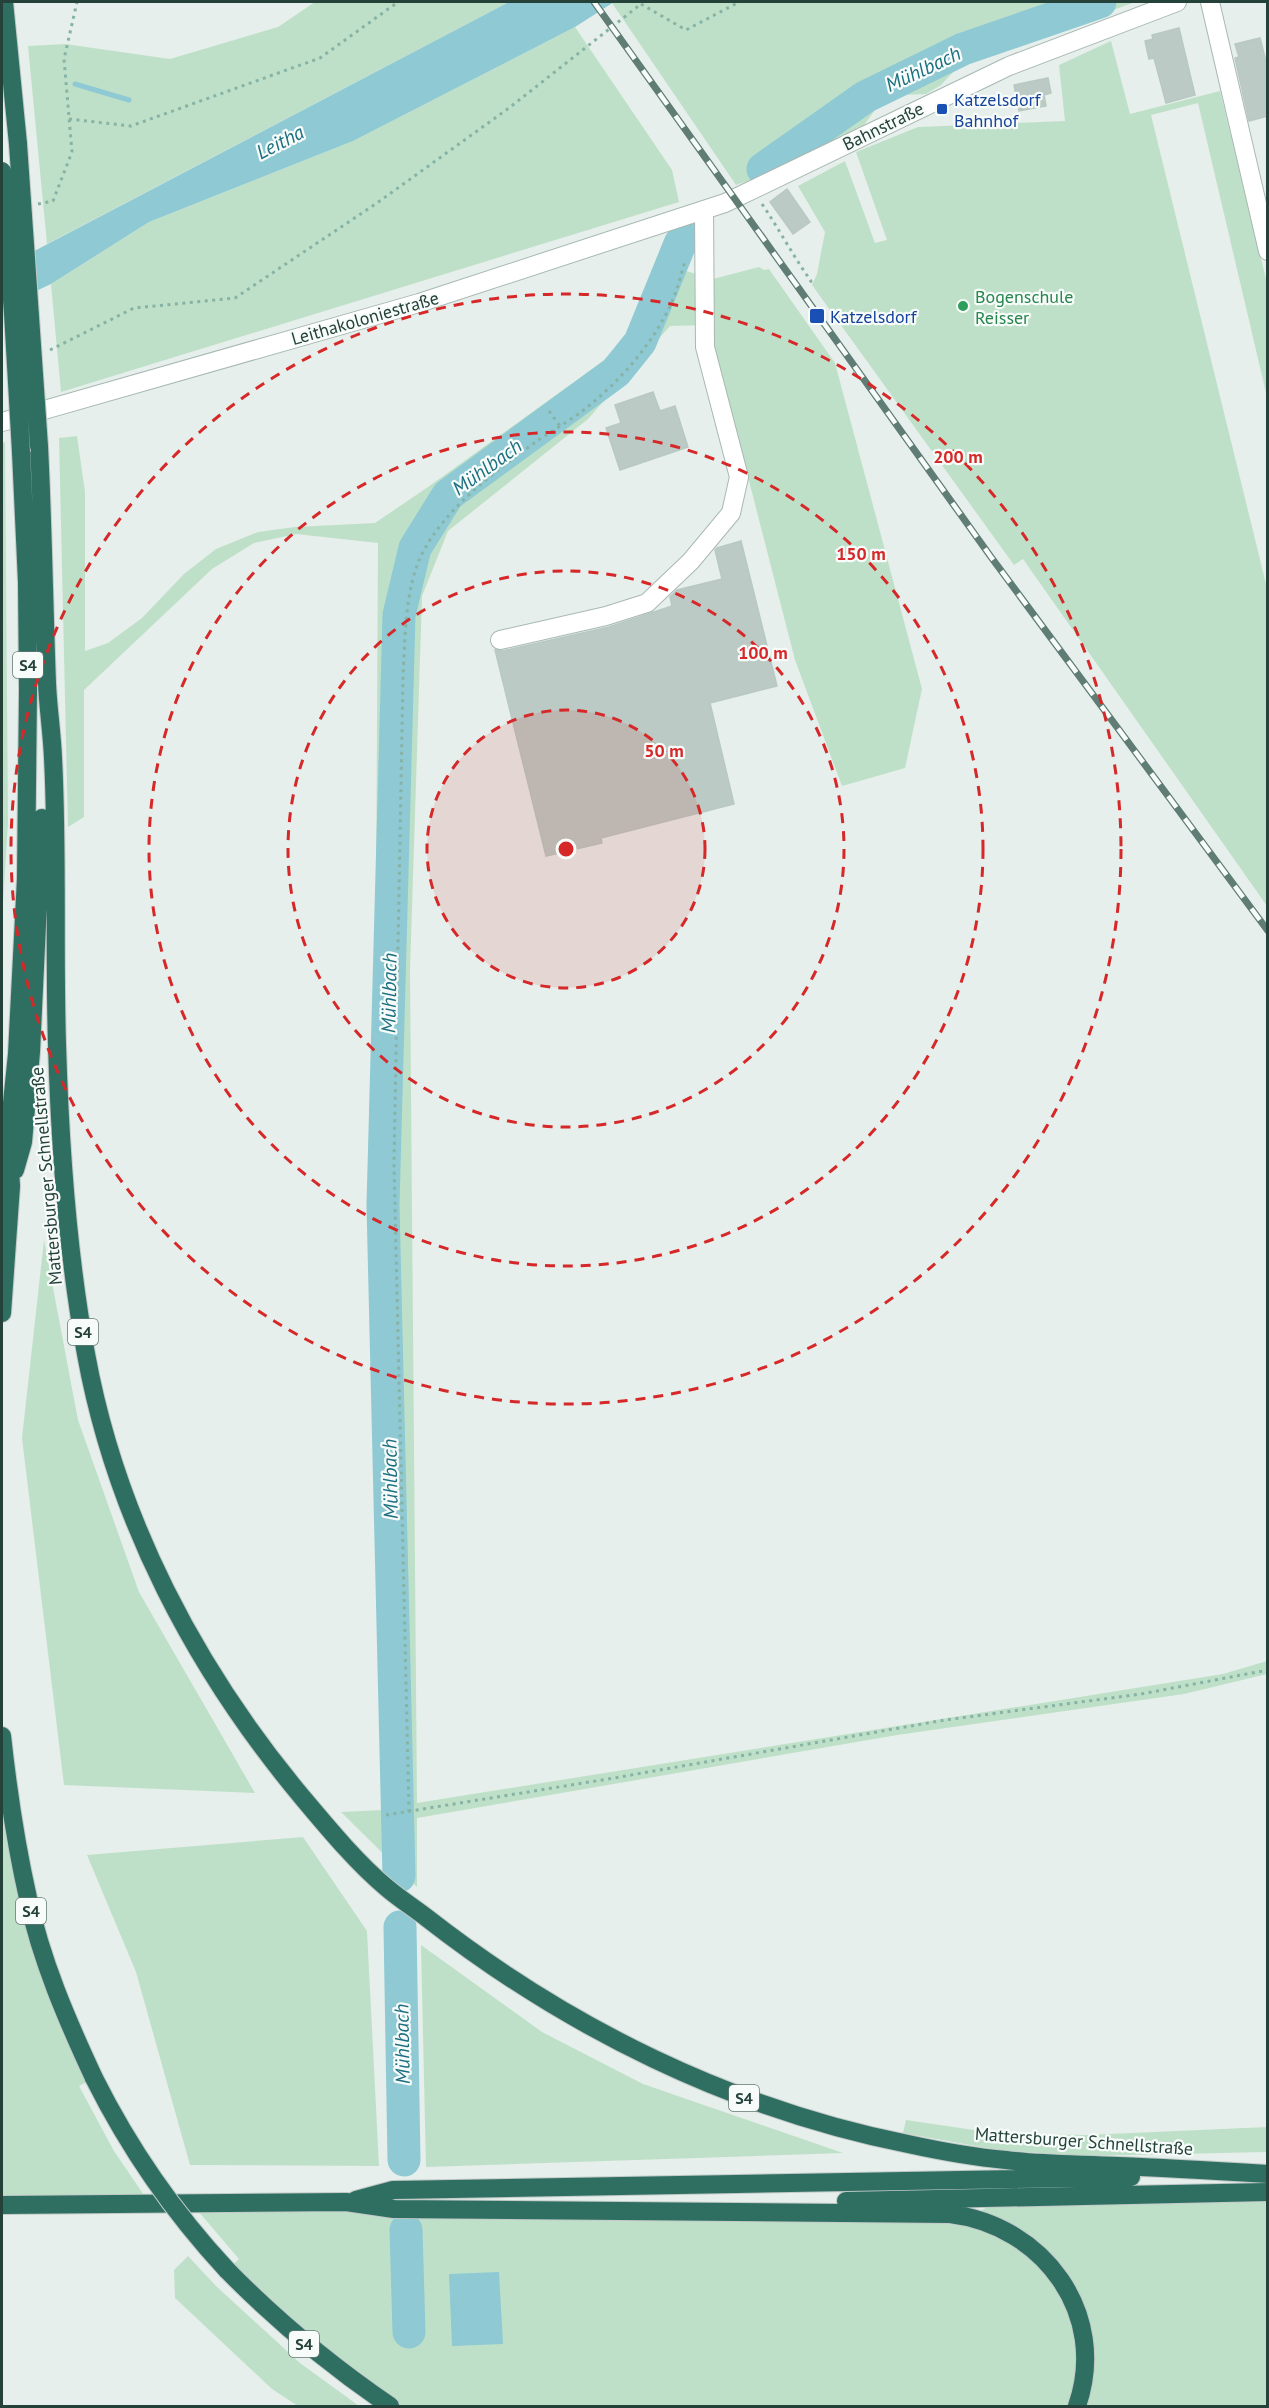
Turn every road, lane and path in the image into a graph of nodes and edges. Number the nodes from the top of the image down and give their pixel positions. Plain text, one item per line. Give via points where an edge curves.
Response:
1 (4, 2) edge
2 (78, 2) edge
3 (398, 2) edge
4 (739, 2) edge
5 (1177, 2) edge
6 (1210, 2) edge
7 (641, 3) edge
8 (69, 119) junction
9 (2, 171) edge
10 (752, 190) junction
11 (725, 203) joint
12 (33, 206) dead end
13 (704, 210) junction
14 (774, 221) junction
15 (767, 225) dead end
16 (1268, 251) edge
17 (686, 257) dead end
18 (810, 283) dead end
19 (44, 352) dead end
20 (549, 411) dead end
21 (2, 422) edge
22 (559, 425) junction
23 (500, 640) dead end
24 (47, 691) junction
25 (19, 1001) junction
26 (2, 1079) edge
27 (11, 1186) junction
28 (2, 1313) edge
29 (1268, 1670) edge
30 (2, 1736) edge
31 (408, 1813) junction
32 (388, 1815) dead end
33 (1268, 2174) edge
34 (1268, 2192) edge
35 (346, 2202) junction
36 (2, 2205) edge
37 (530, 2209) junction
38 (390, 2406) edge
39 (1077, 2406) edge

1 - 24 highway, Mattersburger Schnellstraße / S4, bridge via 39,446
2 - 8 path via 64,59
3 - 8 path via 320,58 131,126
4 - 7 path via 686,30
5 - 10 street, Bahnstraße via 1009,66
6 - 16 street
7 - 19 path via 500,115 235,298 134,308
8 - 12 path via 72,152 53,201
9 - 25 highway, Mattersburger Schnellstraße / S4, bridge via 14,313 27,582 26,878
10 - 11 street, Bahnstraße
10 - 14 path
11 - 13 street, Leithakoloniestraße
13 - 21 street, Leithakoloniestraße via 419,303
13 - 23 street via 705,347 739,477 731,513 691,561 647,603
14 - 15 path
14 - 18 path
17 - 22 path via 671,305 652,340 615,382
20 - 22 path
22 - 31 path via 485,482 445,519 421,557 408,607 403,677 394,1162
24 - 27 highway via 31,1052 22,1142
24 - 33 highway, Mattersburger Schnellstraße / S4 via 53,756 57,1042 64,1187 86,1357 116,1471 166,1592 230,1703 270,1758 384,1886 463,1946 570,2016 696,2079 800,2117 903,2143 1009,2161
25 - 26 highway
25 - 27 highway, Mattersburger Schnellstraße / S4 via 8,1142
27 - 28 highway, Mattersburger Schnellstraße / S4
29 - 31 path via 1142,1694 945,1720
30 - 38 highway, S4, bridge via 10,1808 28,1900 53,1983 93,2078 127,2139 157,2184 227,2270 302,2343
31 - 32 path
33 - 35 highway via 393,2190
34 - 37 highway
35 - 36 highway
35 - 37 highway via 394,2209
37 - 39 highway via 950,2214 989,2222 1026,2242 1044,2258 1068,2293 1076,2310 1083,2348

